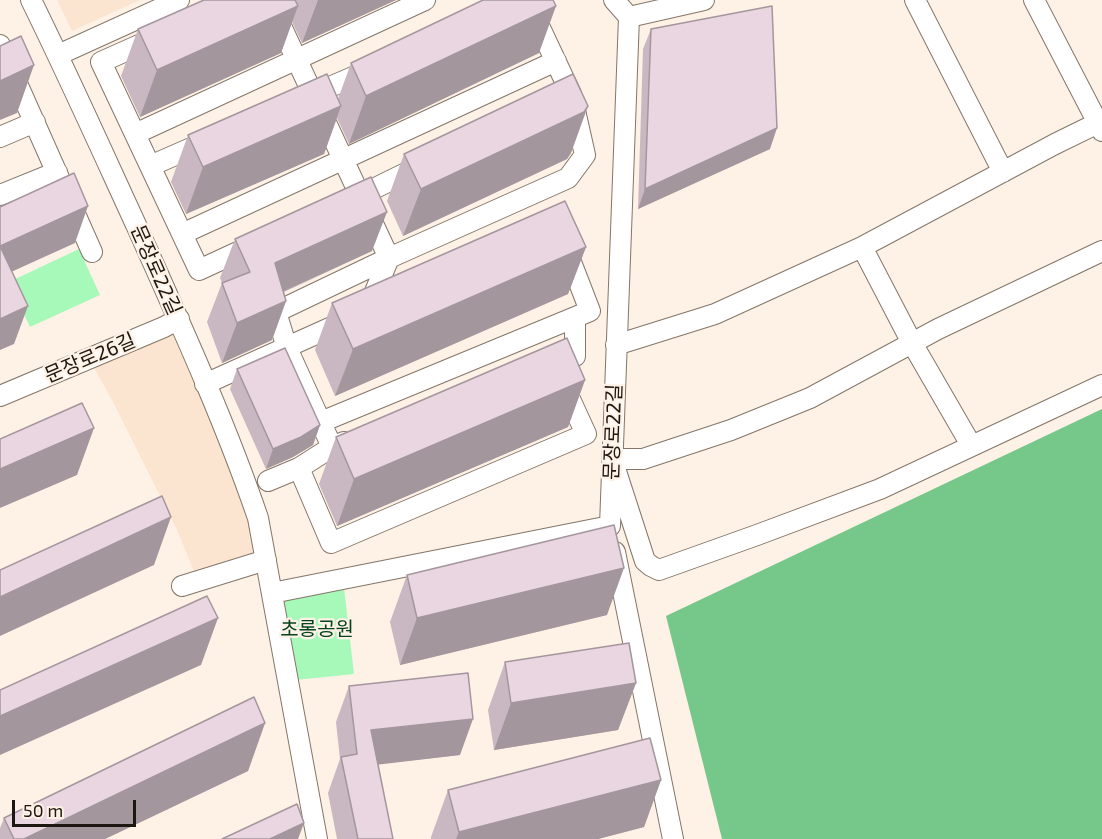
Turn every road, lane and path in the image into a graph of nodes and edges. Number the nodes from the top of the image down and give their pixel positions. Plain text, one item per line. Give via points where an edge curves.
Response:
1 (31, 0) edge
2 (179, 0) edge
3 (269, 0) edge
4 (425, 0) edge
5 (527, 0) edge
6 (614, 0) edge
7 (704, 0) edge
8 (915, 0) edge
9 (1034, 0) edge
10 (505, 9) edge
11 (629, 17) junction
12 (175, 29) edge
13 (0, 45) edge
14 (58, 55) junction
15 (297, 61) junction
16 (388, 61) edge
17 (556, 61) junction
18 (313, 94) junction
19 (571, 94) junction
20 (291, 104) edge
21 (550, 104) edge
22 (35, 122) junction
23 (1101, 125) edge
24 (226, 133) edge
25 (135, 134) junction
26 (0, 138) edge
27 (434, 160) edge
28 (344, 161) junction
29 (150, 166) junction
30 (57, 172) junction
31 (1003, 172) junction
32 (556, 183) junction
33 (0, 195) edge
34 (360, 195) junction
35 (564, 203) edge
36 (339, 205) edge
37 (558, 228) edge
38 (182, 234) junction
39 (267, 238) edge
40 (862, 247) junction
41 (1102, 251) edge
42 (92, 252) dead end
43 (389, 258) junction
44 (387, 302) edge
45 (366, 311) junction
46 (575, 318) junction
47 (178, 319) junction
48 (912, 343) junction
49 (616, 345) junction
50 (287, 348) junction
51 (554, 364) junction
52 (532, 372) edge
53 (205, 384) junction
54 (1102, 385) edge
55 (0, 396) edge
56 (321, 422) junction
57 (366, 434) edge
58 (971, 446) junction
59 (332, 447) junction
60 (612, 459) junction
61 (299, 468) junction
62 (268, 482) dead end
63 (609, 526) junction
64 (266, 560) junction
65 (182, 586) dead end
66 (272, 593) junction
67 (317, 839) edge
68 (673, 839) edge

1 - 14 street, 문장로22길
2 - 14 street
3 - 15 street
4 - 15 street
5 - 10 street
5 - 17 street
6 - 11 street
7 - 11 street
8 - 31 street
9 - 23 street
11 - 49 street, 문장로22길
12 - 25 street via 101,62
13 - 22 street
14 - 47 street, 문장로22길
15 - 18 street
15 - 25 street
16 - 18 street
17 - 19 street
17 - 28 street
18 - 20 street
18 - 28 street
19 - 21 street
19 - 32 street via 585,155 568,178
22 - 26 street
22 - 30 street
23 - 31 street
24 - 29 street
25 - 29 street
27 - 34 street
28 - 34 street
28 - 38 street
29 - 38 street
30 - 33 street
30 - 42 street
31 - 40 street
32 - 35 street
32 - 43 street
34 - 36 street
34 - 43 street
37 - 46 street via 590,311
38 - 39 street via 199,270
40 - 48 street
40 - 49 street via 715,314
41 - 48 street
43 - 45 street
43 - 50 street via 276,312
44 - 45 street
45 - 50 street
46 - 51 street via 575,356
46 - 56 street
47 - 53 street, 문장로22길
47 - 55 street, 문장로26길
48 - 58 street
48 - 60 street via 810,398 731,429 643,459
49 - 60 street, 문장로22길
50 - 53 street
50 - 56 street
51 - 52 street
51 - 61 street via 586,434 331,543
53 - 64 street, 문장로22길 via 258,518
54 - 58 street
56 - 59 street
57 - 59 street
58 - 60 street via 880,489 659,570 645,561
59 - 61 street
60 - 63 street, 문장로22길
61 - 62 street
63 - 66 street
63 - 68 street, 문장로22길
64 - 65 street
64 - 66 street, 문장로22길
66 - 67 street, 문장로22길

